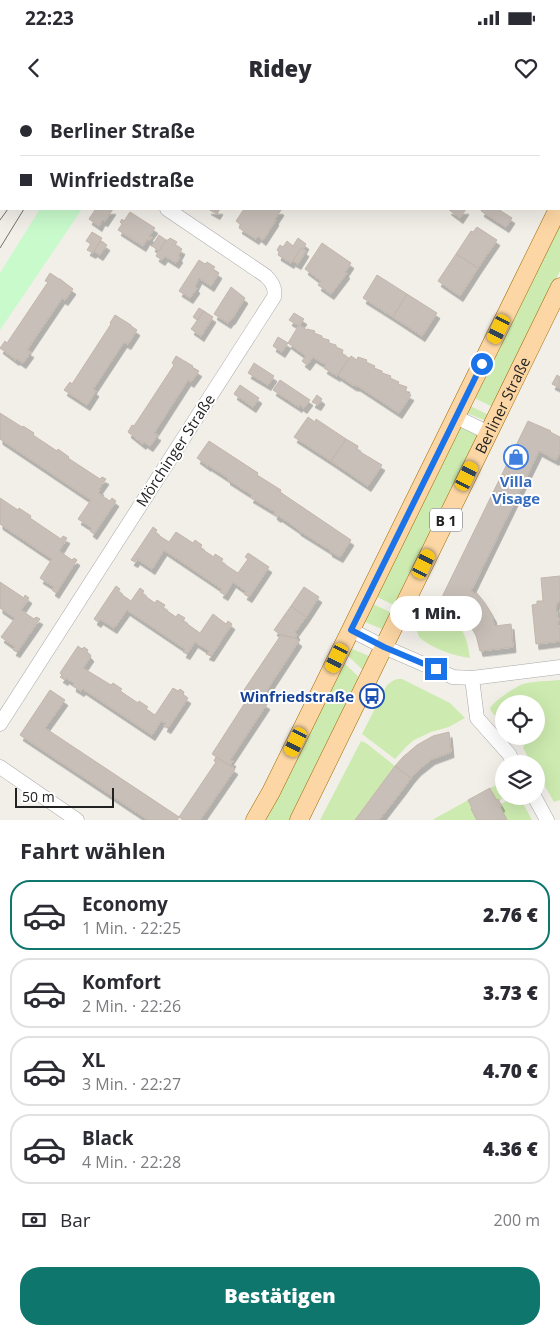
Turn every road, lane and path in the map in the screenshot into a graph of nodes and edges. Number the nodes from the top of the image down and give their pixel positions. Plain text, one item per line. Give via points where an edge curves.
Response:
1 (168, 210) edge
2 (557, 210) edge
3 (560, 287) edge
4 (456, 417) junction
5 (489, 433) junction
6 (351, 630) junction
7 (384, 647) junction
8 (560, 667) edge
9 (472, 678) junction
10 (0, 724) edge
11 (510, 755) edge
12 (0, 767) edge
13 (539, 805) edge
14 (77, 820) edge
15 (255, 820) edge
16 (299, 820) edge
17 (547, 820) edge

1 - 10 street, Mörchinger Straße via 266,276 275,288 274,297
2 - 4 main road, B 1
3 - 5 main road, Berliner Straße / B 1
4 - 5 street
4 - 6 main road, B 1
5 - 7 main road, Berliner Straße / B 1
6 - 7 street
6 - 15 main road, B 1
7 - 9 street via 453,677
7 - 16 main road, Berliner Straße / B 1
8 - 9 street
9 - 11 street via 476,718
12 - 14 street
13 - 17 street

